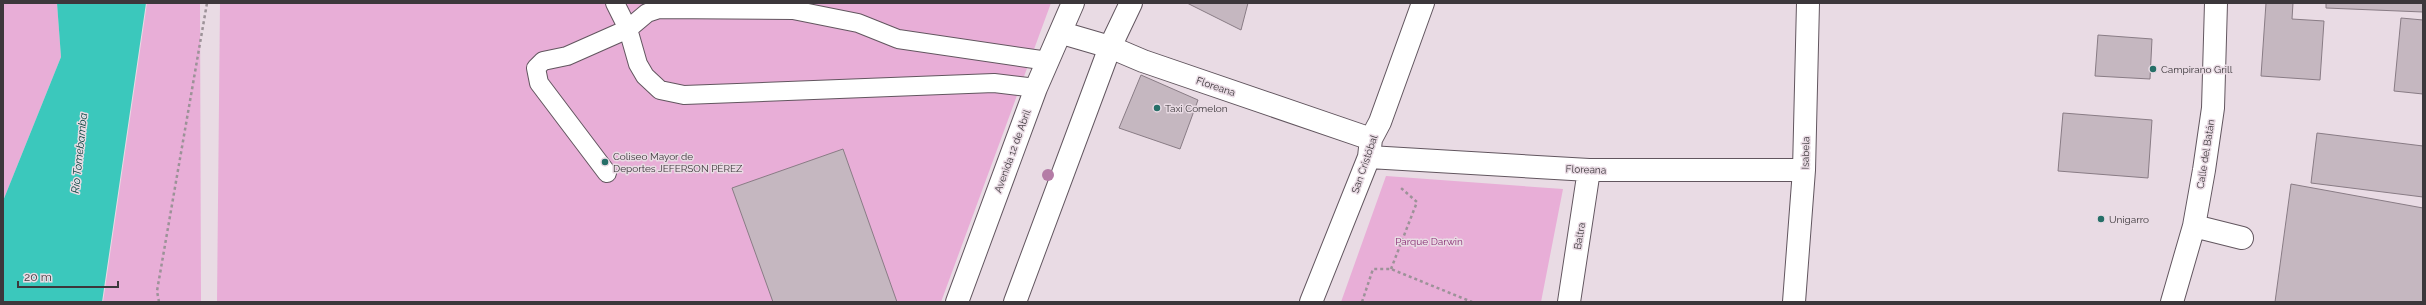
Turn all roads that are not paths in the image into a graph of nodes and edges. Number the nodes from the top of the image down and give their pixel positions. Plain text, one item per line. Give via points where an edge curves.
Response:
1 (615, 3) edge
2 (1073, 3) edge
3 (1131, 3) edge
4 (1423, 3) edge
5 (1808, 3) edge
6 (2216, 3) edge
7 (628, 29) junction
8 (1062, 33) junction
9 (1110, 47) junction
10 (1048, 61) junction
11 (1036, 88) junction
12 (1376, 152) junction
13 (1589, 170) junction
14 (1804, 170) junction
15 (607, 173) dead end
16 (2194, 226) junction
17 (2242, 238) dead end
18 (957, 302) edge
19 (1015, 302) edge
20 (1311, 302) edge
21 (1569, 302) edge
22 (1794, 302) edge
23 (2172, 302) edge

1 - 7 lane
2 - 8 street, Avenida 12 de Abril
3 - 9 street
4 - 12 street, San Cristóbal via 1380,122
5 - 14 street, Isabela
6 - 16 street, Calle del Batán via 2213,108
7 - 10 lane via 647,13 659,9 793,10 858,23 898,39
7 - 11 lane via 638,64 645,76 660,90 684,95 994,83
7 - 15 lane via 567,56 542,61 536,68 540,83
8 - 9 street, Floreana
8 - 10 street, Avenida 12 de Abril
9 - 12 street, Floreana
9 - 19 street
10 - 11 street, Avenida 12 de Abril
11 - 18 street, Avenida 12 de Abril
12 - 13 street, Floreana
12 - 20 street, San Cristóbal
13 - 14 street, Floreana
13 - 21 street, Baltra
14 - 22 street, Isabela
16 - 17 street
16 - 23 street, Calle del Batán

